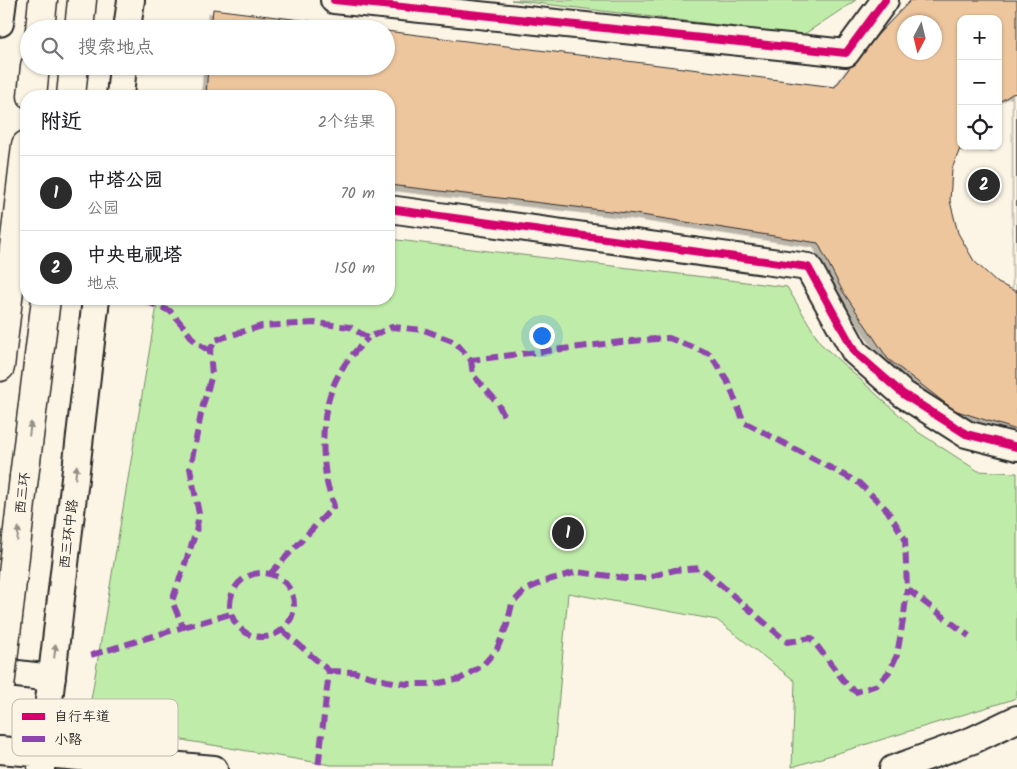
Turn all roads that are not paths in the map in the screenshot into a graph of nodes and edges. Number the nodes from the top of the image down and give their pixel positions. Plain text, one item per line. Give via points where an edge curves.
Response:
1 (2, 0) edge
2 (43, 0) edge
3 (82, 0) edge
4 (131, 0) edge
5 (334, 0) edge
6 (885, 0) edge
7 (41, 20) edge
8 (80, 20) edge
9 (129, 20) edge
10 (0, 23) edge
11 (35, 75) edge
12 (73, 75) edge
13 (122, 75) edge
14 (33, 90) edge
15 (72, 90) edge
16 (121, 90) edge
17 (20, 196) edge
18 (395, 210) edge
19 (45, 305) edge
20 (95, 305) edge
21 (0, 367) edge
22 (1017, 447) edge
23 (0, 672) edge
24 (52, 678) junction
25 (0, 687) edge
26 (49, 699) edge
27 (1017, 719) edge
28 (23, 756) edge
29 (42, 761) edge
30 (214, 769) edge
31 (893, 769) edge

1 - 10 street
2 - 7 highway
3 - 8 highway
4 - 9 street
5 - 6 street via 846,53
11 - 14 highway
12 - 15 highway
13 - 16 street
17 - 21 highway
18 - 22 street via 808,267 855,352 903,394 966,434
25 -> 19 highway, 西三环, bridge
24 -> 20 street, 西三环中路
23 - 24 street
24 - 26 street, 西三环中路
27 - 31 street via 973,740
28 - 29 street
29 - 30 street

